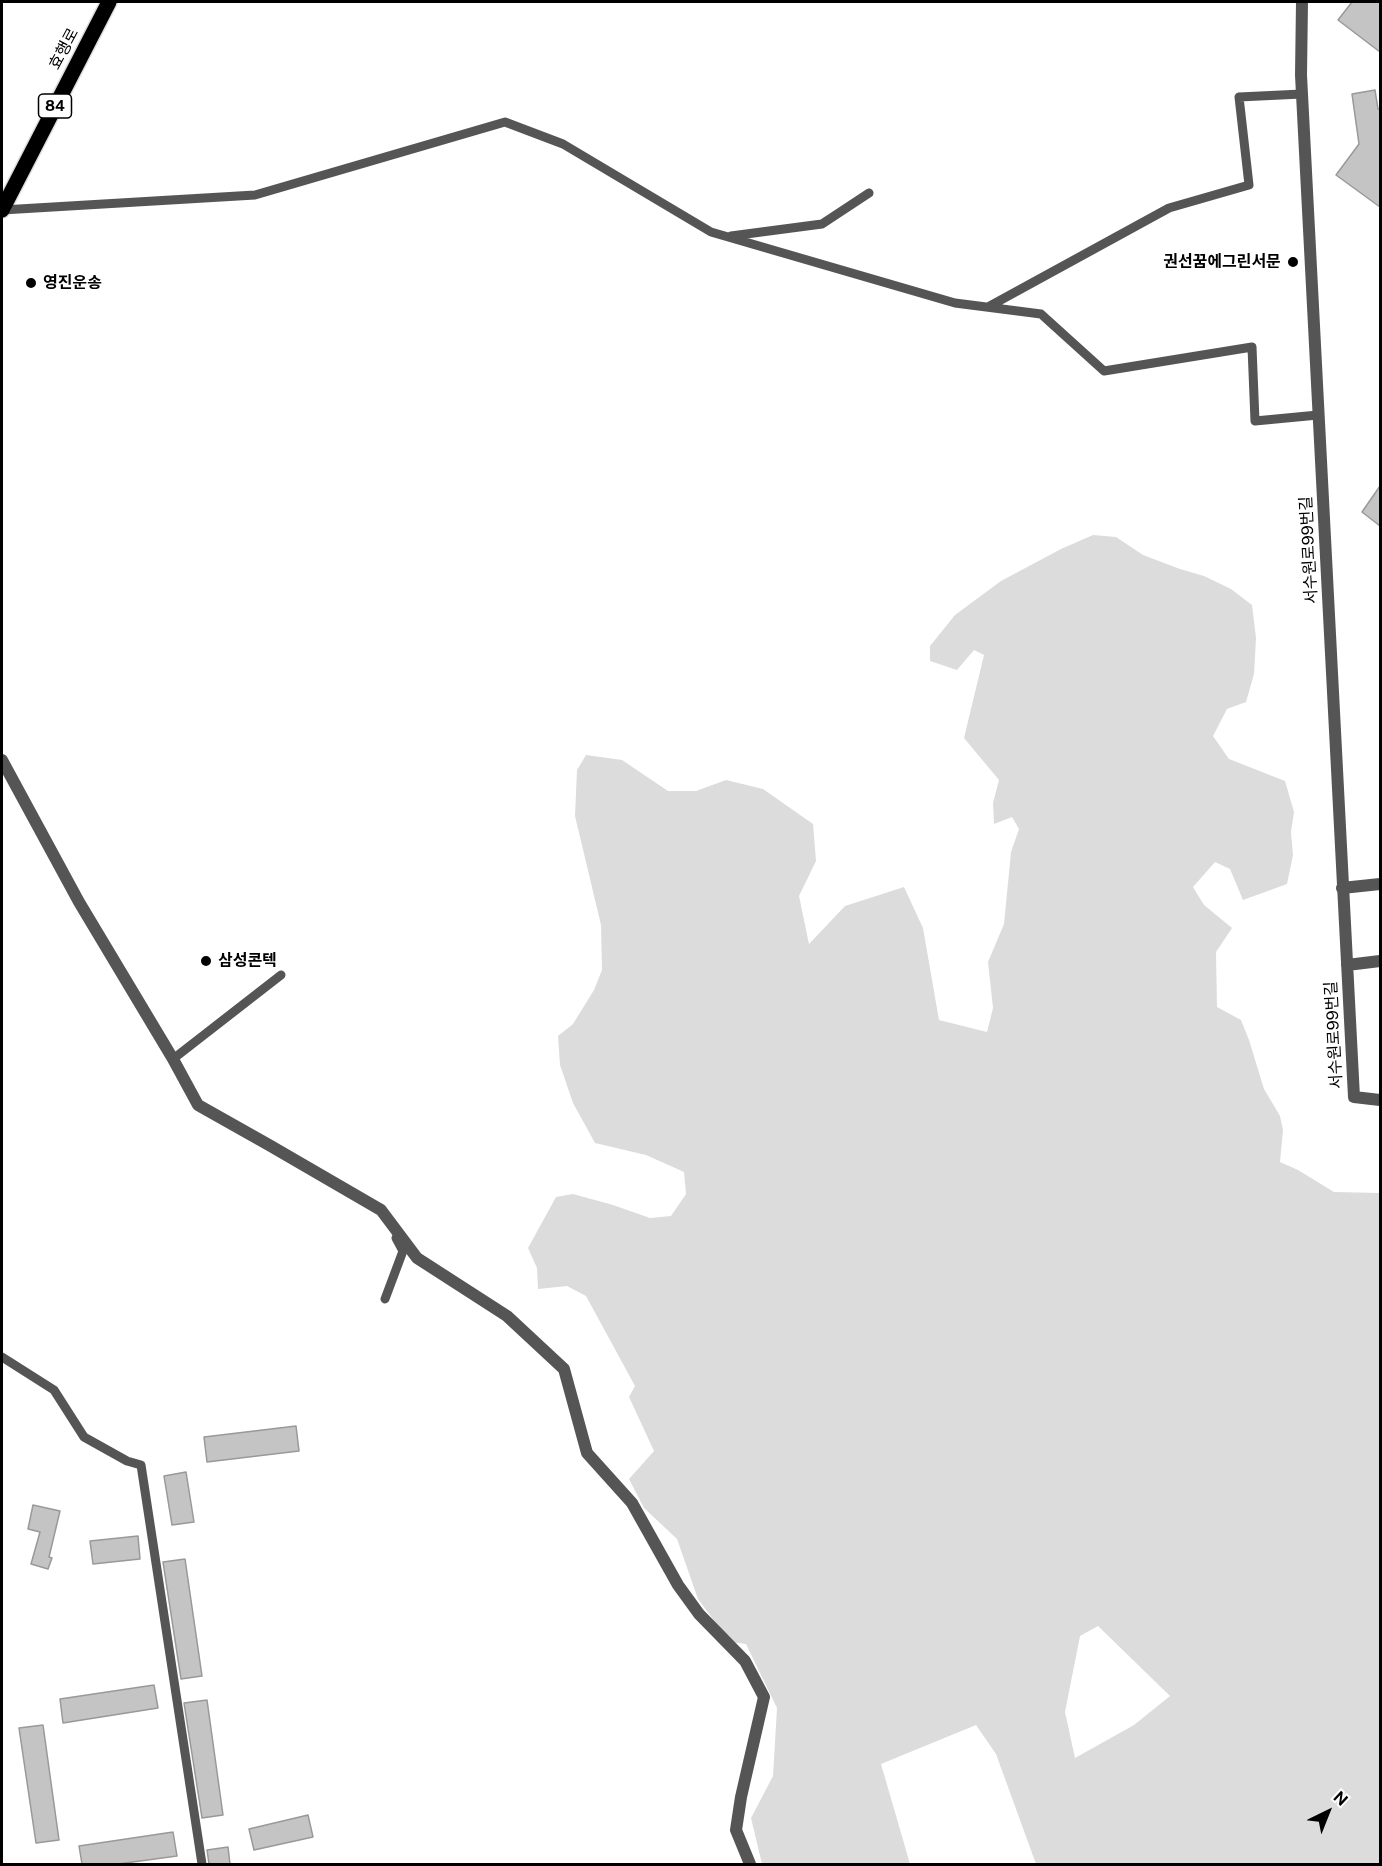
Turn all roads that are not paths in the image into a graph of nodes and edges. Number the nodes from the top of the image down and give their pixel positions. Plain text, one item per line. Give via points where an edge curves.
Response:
1 (109, 2) edge
2 (1302, 2) edge
3 (1302, 94) junction
4 (869, 194) dead end
5 (2, 210) edge
6 (727, 237) junction
7 (987, 307) junction
8 (1318, 415) junction
9 (2, 760) edge
10 (1380, 884) edge
11 (1342, 888) junction
12 (1380, 961) edge
13 (1347, 965) junction
14 (281, 975) dead end
15 (173, 1059) junction
16 (1380, 1100) edge
17 (381, 1210) junction
18 (385, 1299) dead end
19 (2, 1357) edge
20 (202, 1864) edge
21 (750, 1864) edge

1 - 5 main road, 효행로 / 84
2 - 3 street, 서수원로99번길
3 - 7 lane via 1239,97 1249,185 1169,208
3 - 8 street, 서수원로99번길
4 - 6 lane via 822,224
5 - 6 lane via 255,195 504,122 563,144 711,232
6 - 7 lane via 955,303
7 - 8 lane via 1041,314 1104,371 1252,347 1255,421
8 - 11 street, 서수원로99번길
9 - 15 street via 79,902
10 - 11 street
11 - 13 street, 서수원로99번길
12 - 13 street
13 - 16 street, 서수원로99번길 via 1354,1097
14 - 15 lane
15 - 17 street via 198,1105
17 - 18 lane via 403,1251
17 - 21 street via 417,1258 507,1316 564,1369 587,1453 632,1503 699,1614 745,1661 764,1697 736,1830
19 - 20 lane via 54,1390 84,1437 141,1465

